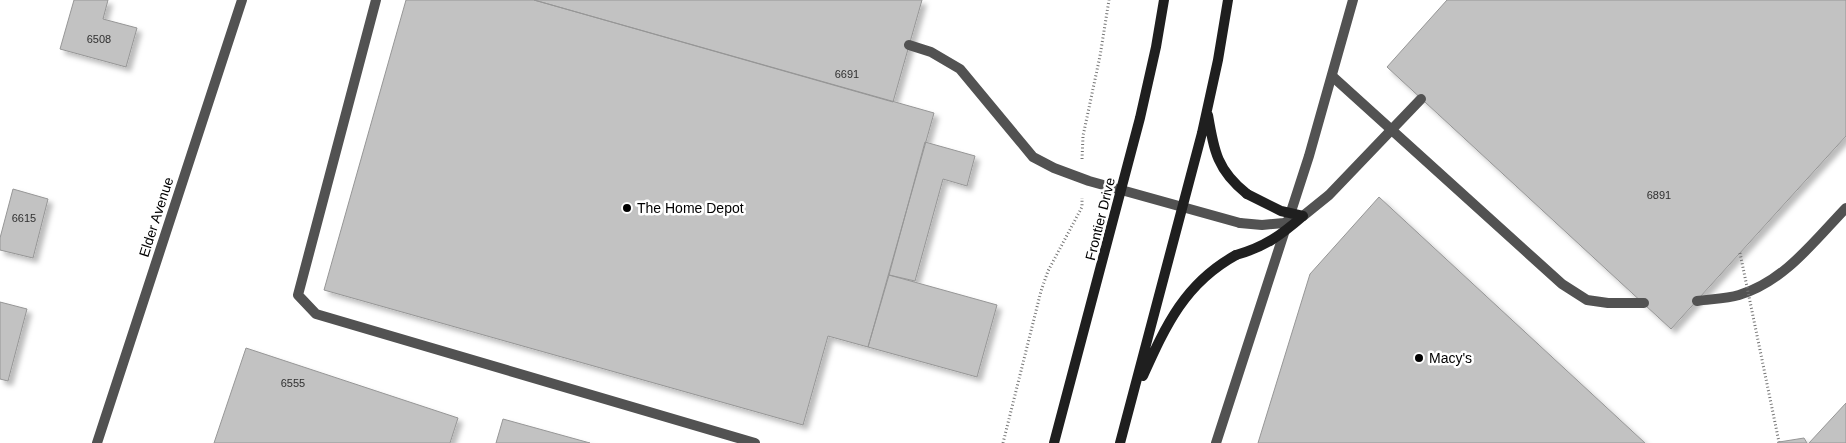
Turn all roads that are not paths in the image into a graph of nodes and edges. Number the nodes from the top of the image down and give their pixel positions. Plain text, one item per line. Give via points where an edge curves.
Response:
1 (242, 0) edge
2 (376, 0) edge
3 (1164, 0) edge
4 (1228, 0) edge
5 (1352, 0) edge
6 (909, 45) dead end
7 (1332, 76) junction
8 (1421, 99) dead end
9 (1208, 108) junction
10 (1121, 190) junction
11 (1182, 208) junction
12 (1846, 208) edge
13 (1303, 216) junction
14 (1697, 301) dead end
15 (1644, 304) dead end
16 (1130, 406) junction
17 (97, 443) edge
18 (755, 443) edge
19 (1054, 443) edge
20 (1120, 443) edge
21 (1216, 443) edge

1 - 17 street, Elder Avenue
2 - 18 street via 298,295 316,314
3 - 10 main road, Frontier Drive via 1142,109
4 - 9 main road
5 - 7 street
6 - 10 street via 931,52 960,69 1033,157 1054,168
7 - 15 street via 1562,284 1586,300
7 - 21 street
8 - 13 street, bridge via 1329,195
9 - 11 main road
9 - 13 main road, bridge via 1213,146 1222,168 1233,182 1247,194 1281,211
10 - 11 street
10 - 19 main road, Frontier Drive
11 - 13 street, bridge via 1240,223 1262,225 1284,223
11 - 16 main road
12 - 14 street via 1769,282 1739,295
13 - 16 main road, bridge via 1256,249 1217,265 1196,283 1159,340
16 - 20 main road

